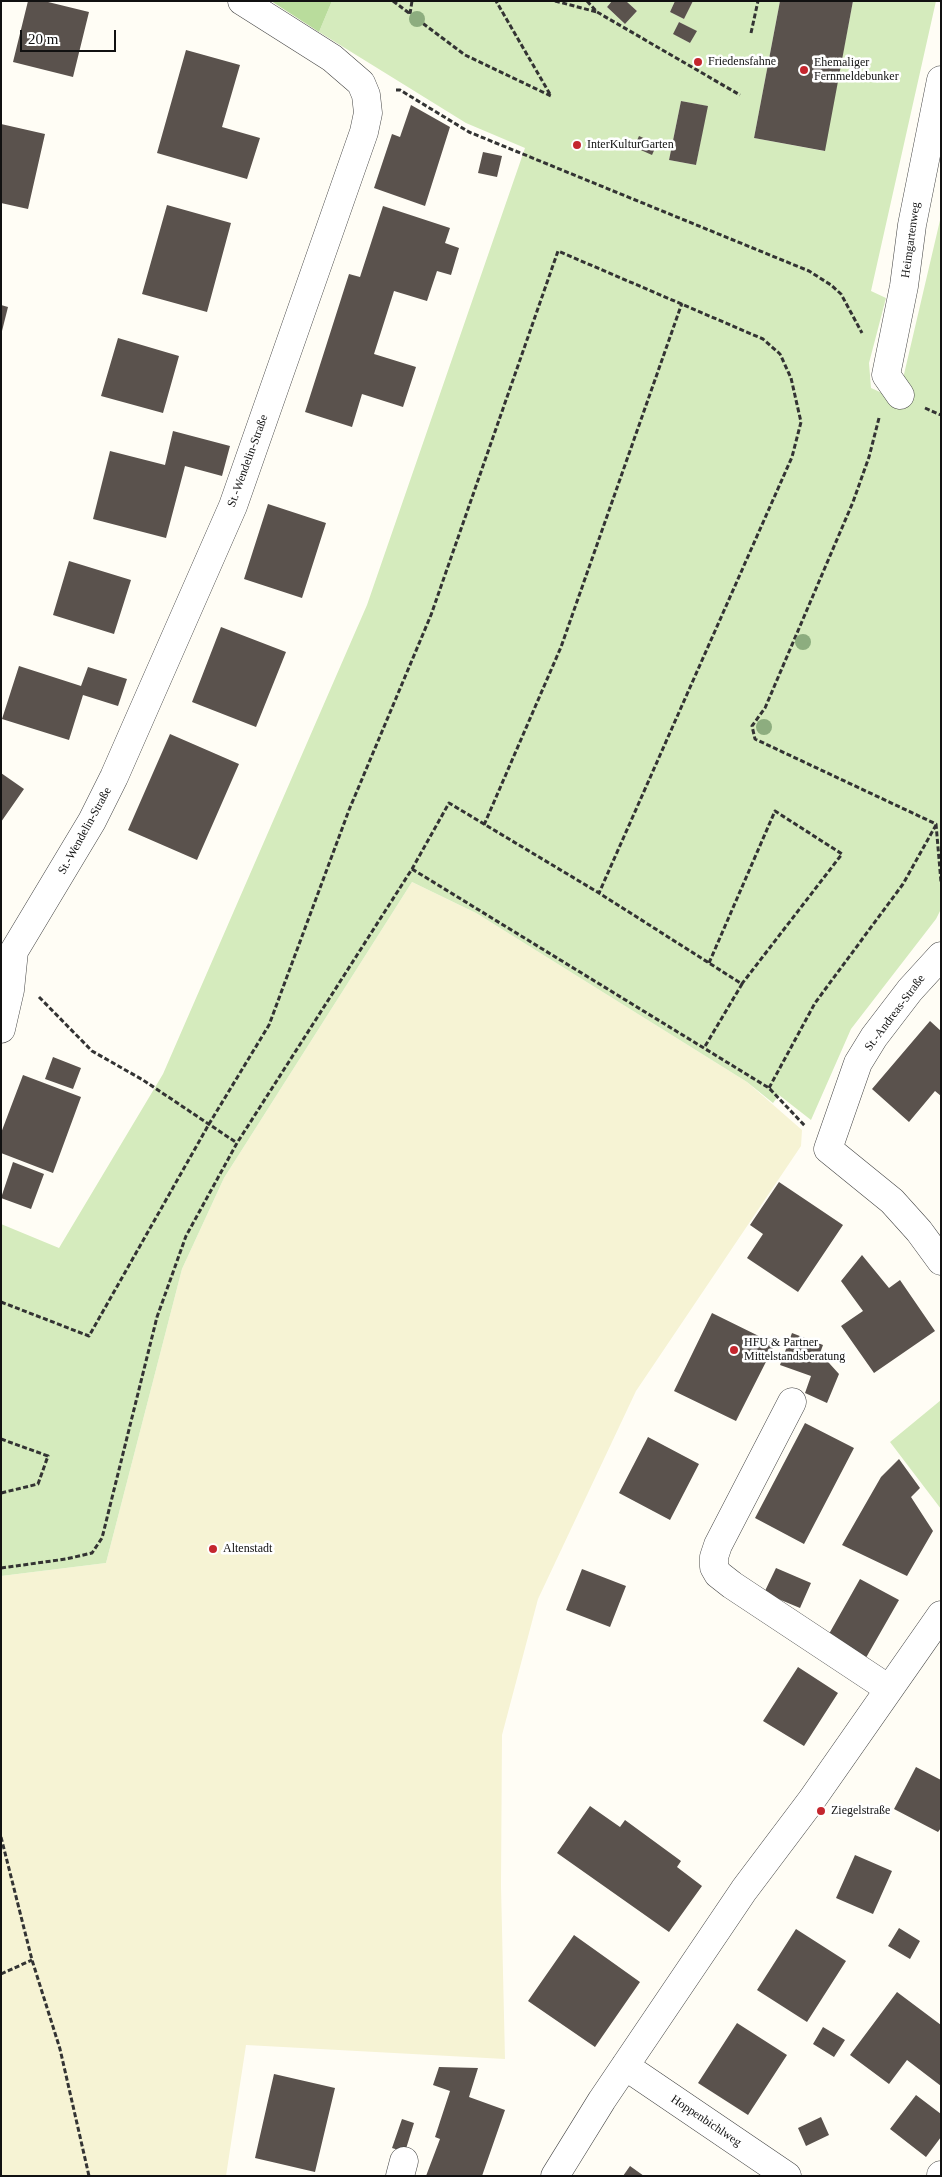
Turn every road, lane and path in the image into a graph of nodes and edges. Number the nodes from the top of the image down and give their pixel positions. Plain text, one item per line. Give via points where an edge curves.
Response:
1 (242, 1) edge
2 (393, 1) edge
3 (412, 1) edge
4 (496, 1) edge
5 (556, 1) edge
6 (588, 1) edge
7 (758, 1) edge
8 (597, 12) junction
9 (410, 14) junction
10 (751, 33) dead end
11 (941, 80) edge
12 (366, 95) junction
13 (740, 95) dead end
14 (682, 303) junction
15 (864, 335) dead end
16 (893, 385) joint
17 (484, 824) junction
18 (936, 824) junction
19 (412, 869) junction
20 (941, 882) edge
21 (599, 893) junction
22 (8, 948) edge
23 (941, 956) edge
24 (709, 963) junction
25 (739, 988) junction
26 (36, 995) dead end
27 (1, 1029) edge
28 (704, 1048) junction
29 (769, 1088) junction
30 (209, 1124) junction
31 (237, 1143) junction
32 (828, 1149) junction
33 (941, 1261) edge
34 (1, 1302) edge
35 (792, 1402) dead end
36 (1, 1438) edge
37 (1, 1493) edge
38 (1, 1568) edge
39 (941, 1615) edge
40 (888, 1689) junction
41 (1, 1837) edge
42 (32, 1960) junction
43 (1, 1974) edge
44 (625, 2066) junction
45 (89, 2176) edge
46 (555, 2176) edge
47 (788, 2176) edge

1 - 12 street via 332,58 361,83
2 - 9 path
3 - 9 path
4 - 9 path via 551,96 465,55
5 - 8 path
6 - 8 path
7 - 10 path
8 - 13 path
11 - 16 street, Heimgartenweg via 912,225
12 - 15 path via 400,90 469,132 809,271 841,294
12 - 22 street, St.-Wendelin-Straße via 368,113 364,132 233,506 88,829
14 - 17 path via 561,647
14 - 21 path via 763,339 780,354 791,378 801,422 792,457
14 - 30 path via 558,251 431,615 349,810 269,1025
16 - 18 path via 853,502 765,708 752,726 755,739
17 - 19 path via 449,803
17 - 21 path
18 - 20 path
18 - 29 path via 903,884 815,1003
19 - 28 path
19 - 31 path
21 - 24 path
22 - 27 street via 10,990
23 - 32 street, St.-Andreas-Straße via 910,990 858,1063
24 - 25 path via 742,984
24 - 25 path via 775,810 842,854
25 - 28 path
26 - 30 path via 92,1051
28 - 29 path
29 - 32 path
30 - 31 path
30 - 34 path via 89,1336
31 - 38 path via 186,1236 157,1318 102,1538 92,1553
32 - 33 street via 892,1201
35 - 40 street via 718,1545 714,1567 732,1585
36 - 37 path via 48,1456 38,1484
39 - 40 street
40 - 44 street via 811,1801 744,1890
41 - 42 path
42 - 43 path
42 - 45 path via 60,2049
44 - 46 street
44 - 47 street, Hoppenbichlweg

